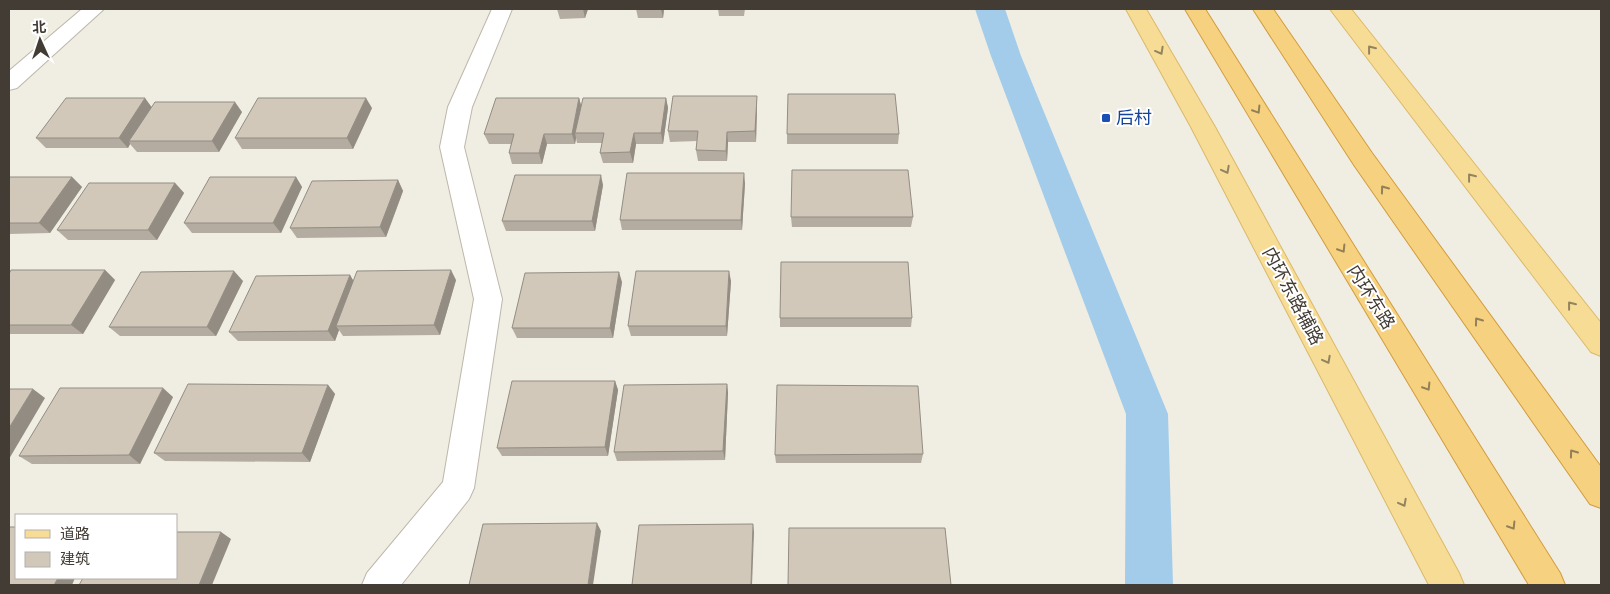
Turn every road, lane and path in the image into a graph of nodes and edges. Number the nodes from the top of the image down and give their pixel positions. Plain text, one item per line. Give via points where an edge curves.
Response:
1 (94, 9) edge
2 (502, 9) edge
3 (1136, 9) edge
4 (1186, 9) edge
5 (1195, 9) edge
6 (1263, 9) edge
7 (1284, 9) edge
8 (1340, 9) edge
9 (1236, 76) junction
10 (9, 83) edge
11 (1363, 160) junction
12 (1601, 344) edge
13 (1601, 493) edge
14 (379, 585) edge
15 (1447, 585) edge
16 (1548, 585) edge

1 - 10 street
2 - 14 street via 460,107 452,147 488,299 458,488
3 -> 15 main road, 内环东路辅路 via 1208,136
4 - 9 highway
5 - 9 highway, 内环东路
6 - 11 highway
7 - 11 highway
12 -> 8 main road
9 -> 16 highway, 内环东路
13 -> 11 highway

